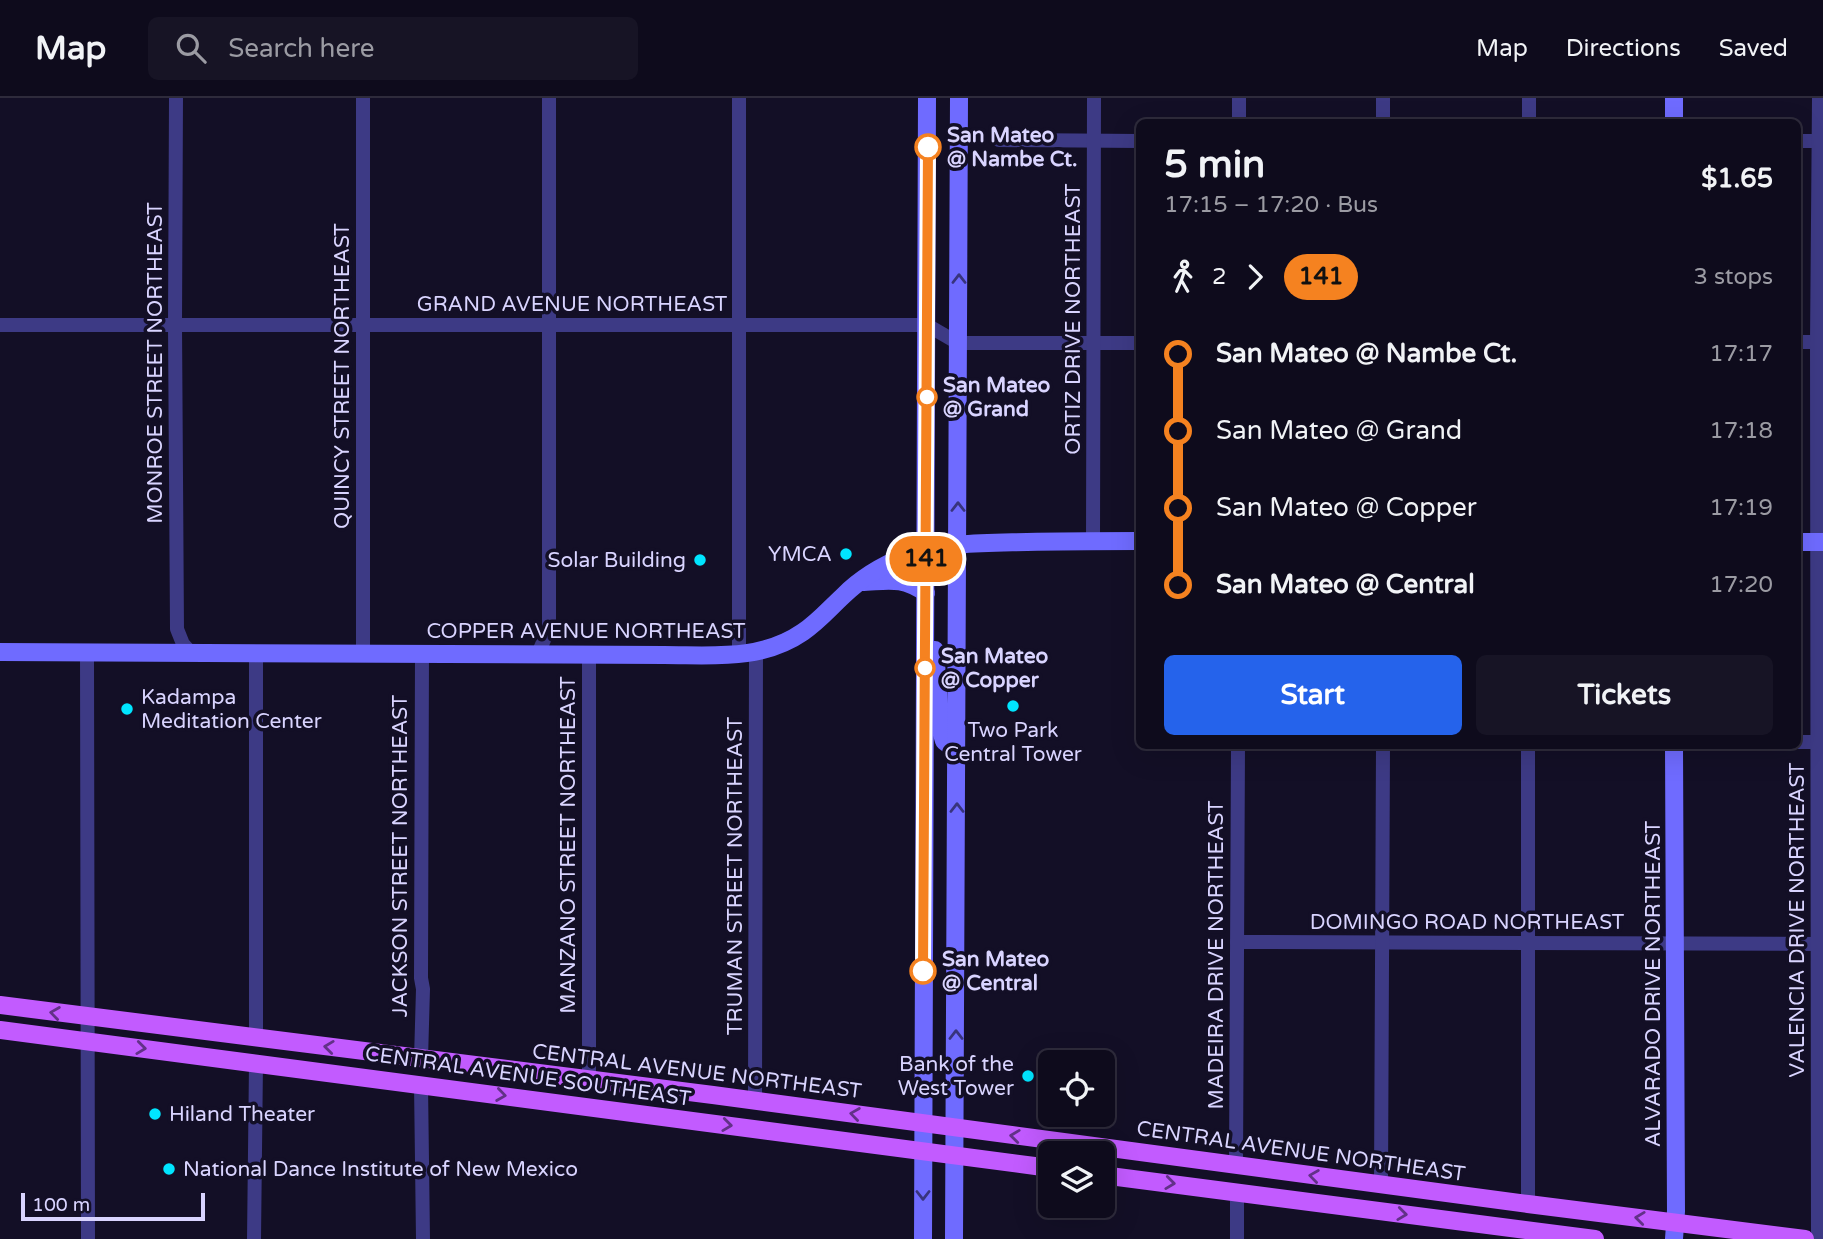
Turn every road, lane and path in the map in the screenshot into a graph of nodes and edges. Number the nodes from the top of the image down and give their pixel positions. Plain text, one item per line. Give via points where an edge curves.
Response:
1 (176, 98) edge
2 (363, 98) edge
3 (549, 98) edge
4 (739, 98) edge
5 (928, 98) edge
6 (959, 98) edge
7 (1094, 98) edge
8 (1239, 98) edge
9 (1383, 98) edge
10 (1529, 98) edge
11 (1674, 98) edge
12 (1819, 98) edge
13 (1239, 119) edge
14 (1383, 119) edge
15 (1529, 119) edge
16 (1674, 119) edge
17 (999, 140) dead end
18 (1094, 141) junction
19 (1136, 141) edge
20 (1801, 141) edge
21 (1821, 141) edge
22 (0, 325) edge
23 (175, 325) junction
24 (362, 325) junction
25 (550, 325) junction
26 (739, 325) junction
27 (927, 326) junction
28 (1801, 342) edge
29 (1817, 342) junction
30 (958, 343) junction
31 (1094, 343) junction
32 (1136, 343) edge
33 (1093, 541) junction
34 (1136, 541) edge
35 (1801, 542) edge
36 (1820, 542) edge
37 (958, 545) junction
38 (926, 550) junction
39 (861, 582) junction
40 (926, 593) junction
41 (549, 628) junction
42 (177, 629) junction
43 (925, 635) junction
44 (0, 652) edge
45 (157, 653) junction
46 (191, 653) junction
47 (87, 654) junction
48 (256, 654) junction
49 (363, 654) junction
50 (422, 654) junction
51 (538, 654) junction
52 (565, 654) junction
53 (589, 654) junction
54 (748, 654) junction
55 (1801, 742) edge
56 (1818, 742) junction
57 (1238, 749) edge
58 (1383, 749) edge
59 (1528, 749) edge
60 (1674, 749) edge
61 (957, 751) junction
62 (1237, 942) junction
63 (1383, 943) junction
64 (1528, 943) junction
65 (1676, 943) junction
66 (1820, 944) edge
67 (0, 1005) edge
68 (88, 1017) junction
69 (0, 1030) edge
70 (256, 1038) junction
71 (88, 1041) junction
72 (421, 1059) junction
73 (256, 1063) junction
74 (589, 1079) junction
75 (421, 1084) junction
76 (755, 1100) junction
77 (923, 1124) junction
78 (956, 1128) junction
79 (923, 1152) junction
80 (956, 1156) junction
81 (1236, 1165) junction
82 (1038, 1166) edge
83 (1115, 1177) edge
84 (1381, 1185) junction
85 (1237, 1192) junction
86 (1528, 1204) junction
87 (1674, 1230) edge
88 (88, 1239) edge
89 (254, 1239) edge
90 (423, 1239) edge
91 (923, 1239) edge
92 (954, 1239) edge
93 (1237, 1239) edge
94 (1595, 1239) edge
95 (1805, 1239) edge
96 (1818, 1239) edge

1 - 23 street, MONROE STREET NORTHEAST
2 - 24 street, QUINCY STREET NORTHEAST
3 - 25 street, MANZANO STREET NORTHEAST
4 - 26 street, TRUMAN STREET NORTHEAST
5 - 27 main road
30 -> 6 main road
7 - 18 street, ORTIZ DRIVE NORTHEAST
8 - 13 street
9 - 14 street
10 - 15 street
11 - 16 main road
12 - 21 street, VALENCIA DRIVE NORTHEAST
17 - 18 street
18 - 19 street
18 - 31 street, ORTIZ DRIVE NORTHEAST
20 - 21 street
21 - 29 street, VALENCIA DRIVE NORTHEAST
22 - 23 street, GRAND AVENUE NORTHEAST
23 - 24 street, GRAND AVENUE NORTHEAST
23 - 42 street, MONROE STREET NORTHEAST
24 - 25 street, GRAND AVENUE NORTHEAST
24 - 49 street, QUINCY STREET NORTHEAST
25 - 26 street, GRAND AVENUE NORTHEAST
25 - 41 street, MANZANO STREET NORTHEAST
26 - 27 street, GRAND AVENUE NORTHEAST
26 - 54 street, TRUMAN STREET NORTHEAST
27 - 30 street, GRAND AVENUE NORTHEAST
27 - 38 main road
28 - 29 street
29 - 36 street, VALENCIA DRIVE NORTHEAST
30 - 31 street, GRAND AVENUE NORTHEAST
37 -> 30 main road
31 - 32 street, GRAND AVENUE NORTHEAST
31 - 33 street, ORTIZ DRIVE NORTHEAST
33 - 34 main road, COPPER AVENUE NORTHEAST
33 - 37 main road, COPPER AVENUE NORTHEAST
35 - 36 main road
36 - 56 street, VALENCIA DRIVE NORTHEAST
37 - 38 main road, COPPER AVENUE NORTHEAST
37 - 61 main road
38 - 39 main road, COPPER AVENUE NORTHEAST via 891,562
38 - 40 main road
39 - 40 main road via 908,582
39 - 54 main road, COPPER AVENUE NORTHEAST via 804,632
40 - 43 main road
41 - 51 street, MANZANO STREET NORTHEAST
41 - 52 street, MANZANO STREET NORTHEAST
42 - 45 street via 171,642
42 - 46 street, MONROE STREET NORTHEAST
43 - 61 main road via 935,649 941,731 944,741
43 - 77 main road
44 - 47 main road, COPPER AVENUE NORTHEAST
45 - 46 main road, COPPER AVENUE NORTHEAST
45 - 47 main road, COPPER AVENUE NORTHEAST
46 - 48 main road, COPPER AVENUE NORTHEAST
47 - 68 street
48 - 49 main road, COPPER AVENUE NORTHEAST
48 - 70 street
49 - 50 main road, COPPER AVENUE NORTHEAST
50 - 51 main road, COPPER AVENUE NORTHEAST
50 - 72 street, JACKSON STREET NORTHEAST
51 - 52 main road, COPPER AVENUE NORTHEAST
52 - 53 main road, COPPER AVENUE NORTHEAST
53 - 54 main road, COPPER AVENUE NORTHEAST
53 - 74 street, MANZANO STREET NORTHEAST
54 - 76 street, TRUMAN STREET NORTHEAST
55 - 56 street
56 - 66 street, VALENCIA DRIVE NORTHEAST
57 - 62 street, MADEIRA DRIVE NORTHEAST
58 - 63 street
59 - 64 street
60 - 65 main road, ALVARADO DRIVE NORTHEAST
78 -> 61 main road
62 - 63 street, DOMINGO ROAD NORTHEAST
62 - 81 street, MADEIRA DRIVE NORTHEAST
63 - 64 street, DOMINGO ROAD NORTHEAST
63 - 84 street
64 - 65 street, DOMINGO ROAD NORTHEAST
64 - 86 street
65 - 66 street, DOMINGO ROAD NORTHEAST
65 - 87 main road, ALVARADO DRIVE NORTHEAST
66 - 96 street, VALENCIA DRIVE NORTHEAST
68 -> 67 main road, CENTRAL AVENUE NORTHEAST
68 - 70 main road, CENTRAL AVENUE NORTHEAST
68 - 71 street
69 - 71 main road, CENTRAL AVENUE SOUTHEAST
72 -> 70 main road, CENTRAL AVENUE NORTHEAST
71 -> 73 main road, CENTRAL AVENUE SOUTHEAST
71 - 88 street
72 - 74 main road, CENTRAL AVENUE NORTHEAST
73 - 75 main road, CENTRAL AVENUE SOUTHEAST
73 - 89 street
74 - 76 main road, CENTRAL AVENUE NORTHEAST
75 -> 79 main road, CENTRAL AVENUE SOUTHEAST
75 - 90 street
77 -> 76 main road, CENTRAL AVENUE NORTHEAST
77 - 78 main road, CENTRAL AVENUE NORTHEAST
77 - 79 main road
78 - 80 main road
81 -> 78 main road, CENTRAL AVENUE NORTHEAST
79 - 80 main road, CENTRAL AVENUE SOUTHEAST
79 -> 91 main road
80 - 82 main road, CENTRAL AVENUE SOUTHEAST
80 - 92 main road
84 -> 81 main road, CENTRAL AVENUE NORTHEAST
83 -> 85 main road
84 - 86 main road, CENTRAL AVENUE NORTHEAST
85 - 93 street
85 -> 94 main road
87 -> 86 main road, CENTRAL AVENUE NORTHEAST
87 - 95 main road, CENTRAL AVENUE NORTHEAST

